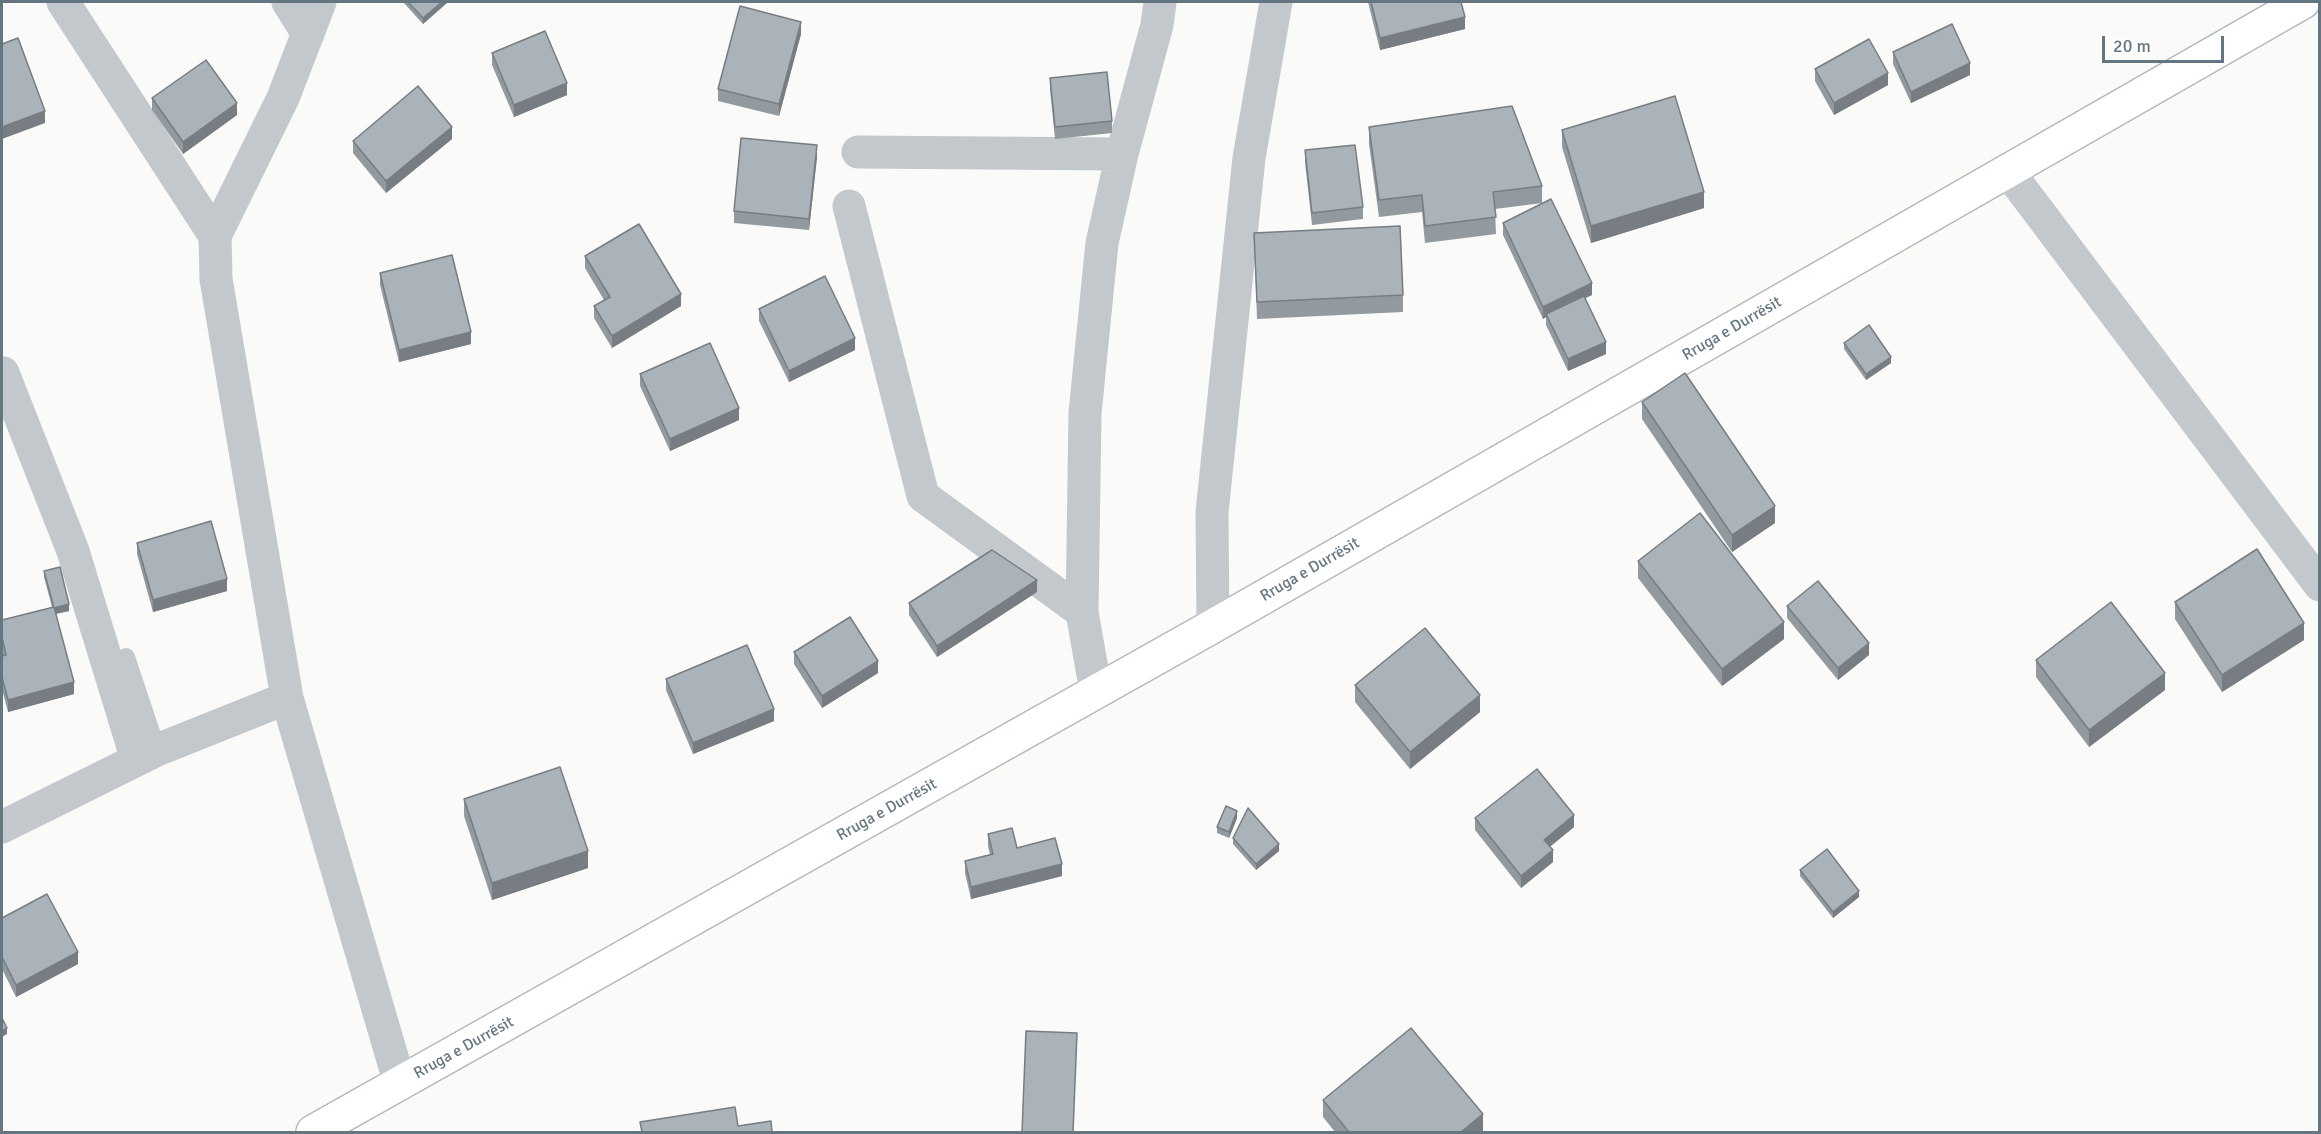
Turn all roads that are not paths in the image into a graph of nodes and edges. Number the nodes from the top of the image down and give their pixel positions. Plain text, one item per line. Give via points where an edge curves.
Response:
1 (63, 2) edge
2 (288, 2) edge
3 (320, 2) edge
4 (1160, 2) edge
5 (1276, 2) edge
6 (2303, 2) edge
7 (308, 34) junction
8 (858, 152) dead end
9 (1122, 154) junction
10 (2008, 171) junction
11 (849, 206) dead end
12 (214, 236) junction
13 (3, 373) edge
14 (2319, 585) edge
15 (1082, 612) junction
16 (1213, 626) junction
17 (126, 657) dead end
18 (1096, 692) junction
19 (287, 698) junction
20 (147, 755) junction
21 (2, 826) edge
22 (400, 1084) junction
23 (313, 1132) edge

1 - 12 street
2 - 7 street
3 - 7 street
4 - 9 street
5 - 16 street via 1249,158 1212,512
6 - 10 main road, Rruga e Durrësit
7 - 12 street via 283,98
8 - 9 street
9 - 15 street via 1102,243 1086,413
10 - 14 street
10 - 16 main road, Rruga e Durrësit
11 - 15 street via 923,496
12 - 19 street via 216,279
13 - 20 street
15 - 18 street
16 - 18 main road, Rruga e Durrësit
17 - 20 lane
18 - 22 main road, Rruga e Durrësit
19 - 20 street
19 - 22 street
20 - 21 street
22 - 23 main road, Rruga e Durrësit

